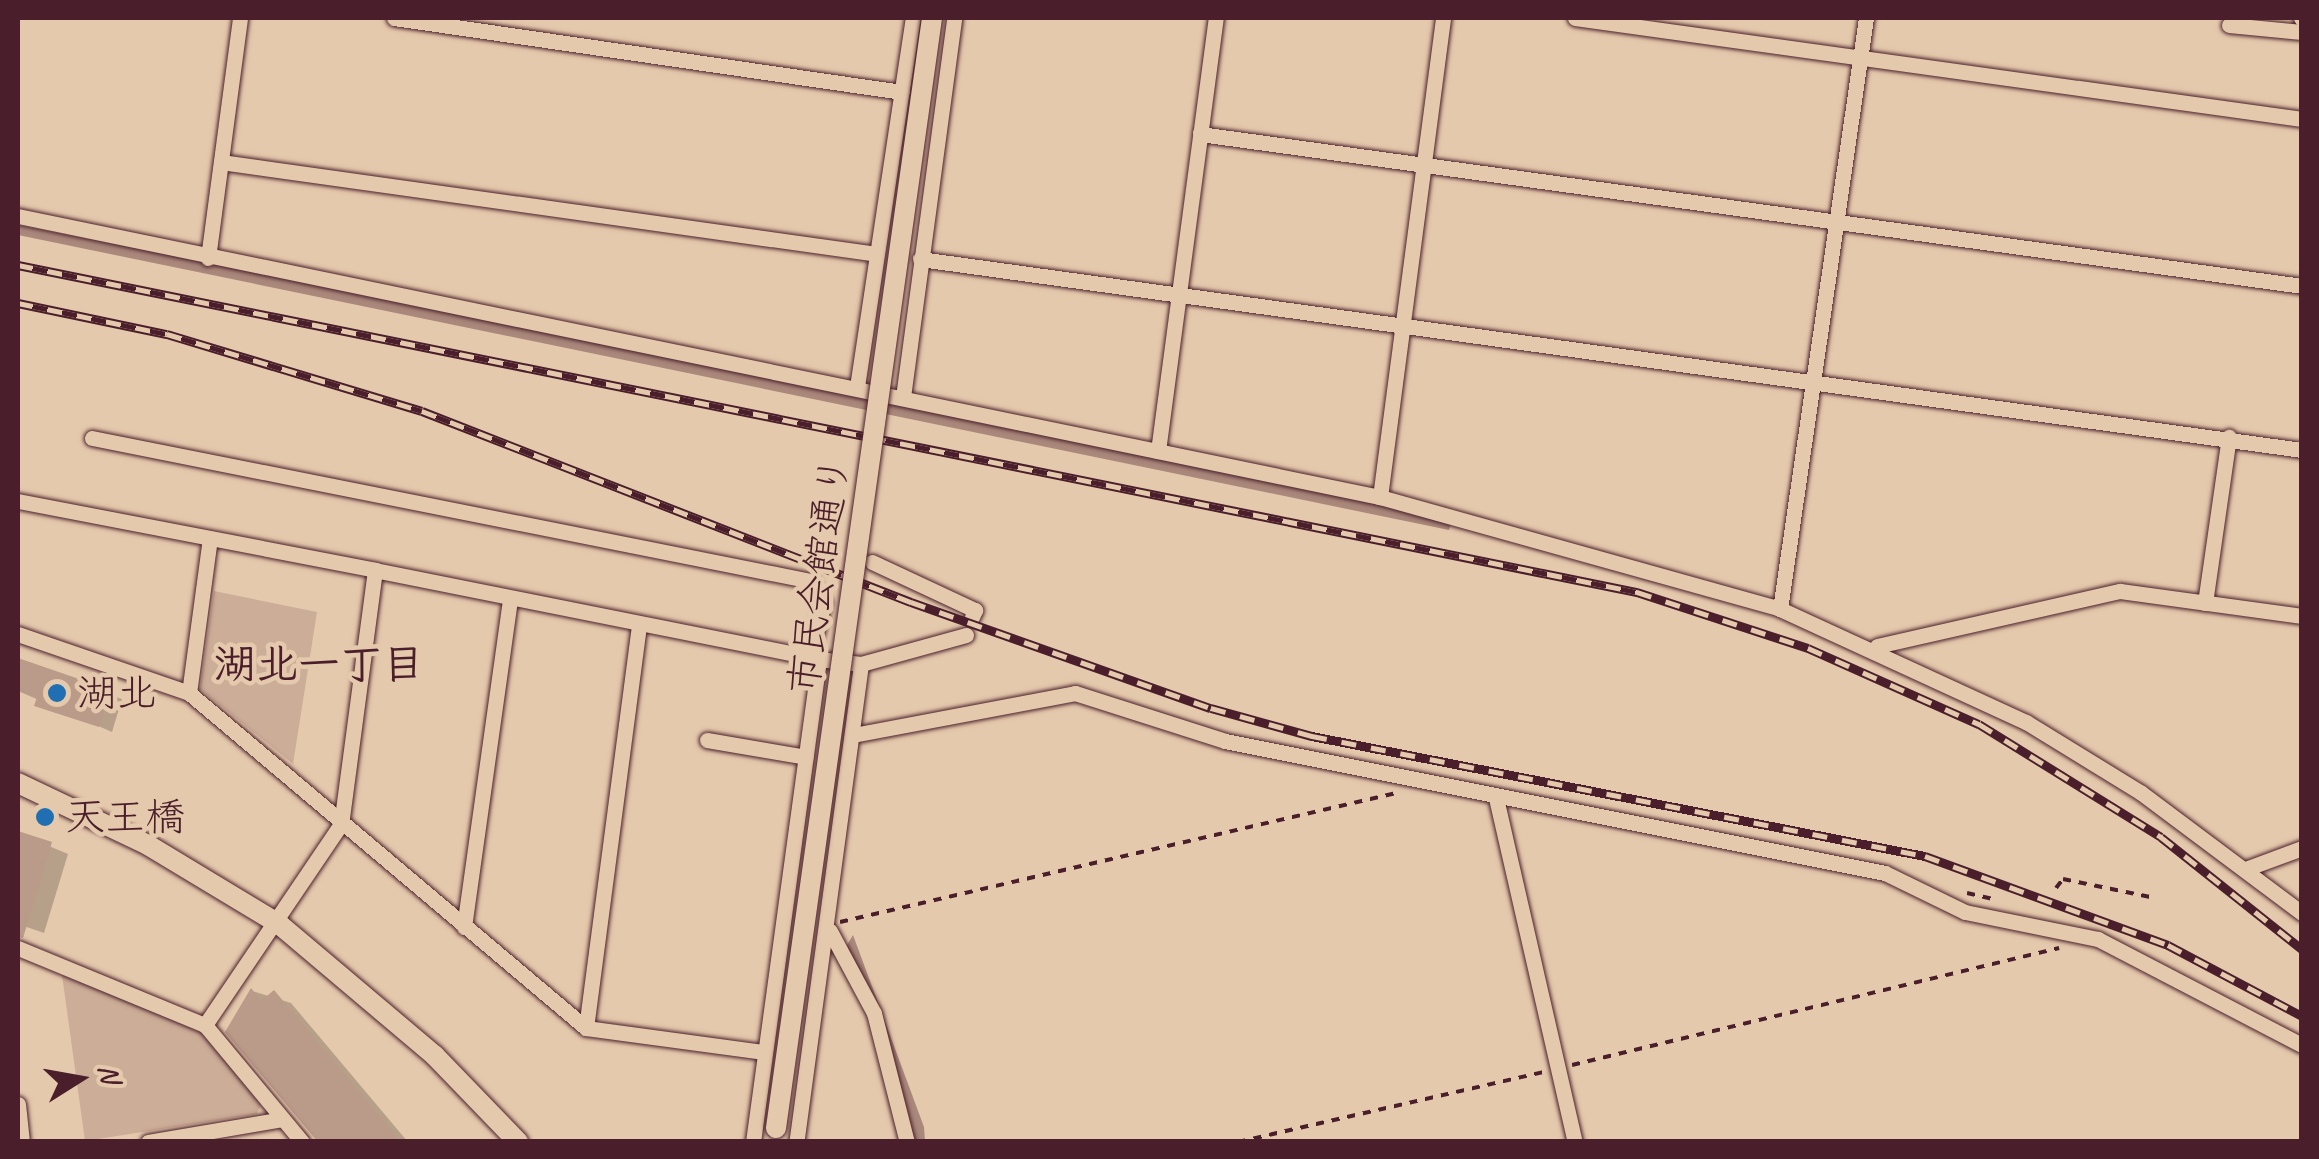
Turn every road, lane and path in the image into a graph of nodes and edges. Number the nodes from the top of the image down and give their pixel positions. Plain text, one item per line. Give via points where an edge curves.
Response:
1 (240, 18) edge
2 (394, 18) edge
3 (913, 18) edge
4 (932, 18) edge
5 (954, 18) edge
6 (1216, 18) edge
7 (1443, 18) edge
8 (1575, 18) edge
9 (1866, 18) edge
10 (2229, 24) dead end
11 (2302, 32) edge
12 (1860, 59) junction
13 (902, 92) junction
14 (2302, 119) edge
15 (1200, 134) junction
16 (221, 162) junction
17 (1424, 163) junction
18 (18, 216) edge
19 (1836, 223) junction
20 (877, 254) junction
21 (208, 258) junction
22 (920, 259) junction
23 (2302, 286) edge
24 (1178, 297) junction
25 (1402, 325) junction
26 (1813, 383) junction
27 (857, 386) junction
28 (903, 397) junction
29 (2229, 437) junction
30 (92, 438) dead end
31 (2302, 450) edge
32 (1158, 451) junction
33 (1380, 497) junction
34 (18, 501) edge
35 (210, 538) junction
36 (872, 562) dead end
37 (375, 570) junction
38 (510, 598) junction
39 (2205, 603) junction
40 (1780, 609) junction
41 (2302, 616) edge
42 (972, 617) dead end
43 (639, 624) junction
44 (18, 634) edge
45 (966, 635) dead end
46 (1876, 646) junction
47 (815, 658) junction
48 (861, 664) junction
49 (188, 693) junction
50 (852, 735) junction
51 (707, 740) dead end
52 (806, 757) junction
53 (18, 783) edge
54 (1418, 784) junction
55 (1496, 798) junction
56 (340, 824) junction
57 (2302, 848) edge
58 (2248, 868) junction
59 (2056, 888) dead end
60 (2155, 898) dead end
61 (2302, 913) edge
62 (279, 924) junction
63 (464, 927) junction
64 (830, 928) junction
65 (2098, 939) junction
66 (18, 948) edge
67 (206, 1025) junction
68 (586, 1028) junction
69 (2302, 1045) edge
70 (764, 1052) junction
71 (1558, 1068) junction
72 (18, 1104) edge
73 (282, 1118) junction
74 (775, 1135) edge
75 (22, 1142) edge
76 (148, 1142) edge
77 (302, 1142) edge
78 (518, 1142) edge
79 (752, 1142) edge
80 (796, 1142) edge
81 (907, 1142) edge
82 (1238, 1142) edge
83 (1575, 1142) edge

1 - 16 street
2 - 13 street
3 - 13 street
4 - 74 street, 市民会館通り, bridge
5 - 22 street
6 - 15 street
7 - 17 street
8 - 12 street
9 - 12 street
10 - 11 street
12 - 14 street
12 - 19 street
13 - 20 street
15 - 17 street
15 - 24 street
16 - 20 street
16 - 21 street
17 - 19 street
17 - 25 street
18 - 21 street
19 - 23 street
19 - 26 street
20 - 27 street
21 - 27 street
22 - 24 street
22 - 28 street
24 - 25 street
24 - 32 street
25 - 26 street
25 - 33 street
26 - 29 street
26 - 40 street
27 - 28 street
28 - 32 street
29 - 31 street
29 - 39 street
30 - 47 street via 811,581 824,602
32 - 33 street
33 - 40 street
34 - 35 street
35 - 37 street
35 - 49 street
36 - 42 street via 975,610
37 - 38 street
37 - 56 street
38 - 43 street
38 - 63 street
39 - 41 street
39 - 46 street via 2120,591
40 - 46 street
43 - 47 street
43 - 68 street
44 - 49 street
45 - 48 street
46 - 58 street via 2026,722
47 - 48 street
47 - 52 street
48 - 50 street
49 - 56 street
50 - 54 street via 1075,693 1225,741
50 - 64 street
51 - 52 street
52 - 70 street
53 - 62 street via 148,846
54 - 55 street
54 - 64 path
55 - 65 street via 1791,850 1885,873 1964,912
55 - 71 street
56 - 62 street
56 - 63 street
57 - 58 street
58 - 61 street
59 - 60 path via 2063,878
62 - 67 street
62 - 78 street via 435,1056
63 - 68 street
64 - 80 street
64 - 81 street via 874,1013
65 - 69 street
65 - 71 path
66 - 67 street
67 - 73 street
68 - 70 street
70 - 79 street
71 - 82 path
71 - 83 street
72 - 75 street
73 - 76 street
73 - 77 street

